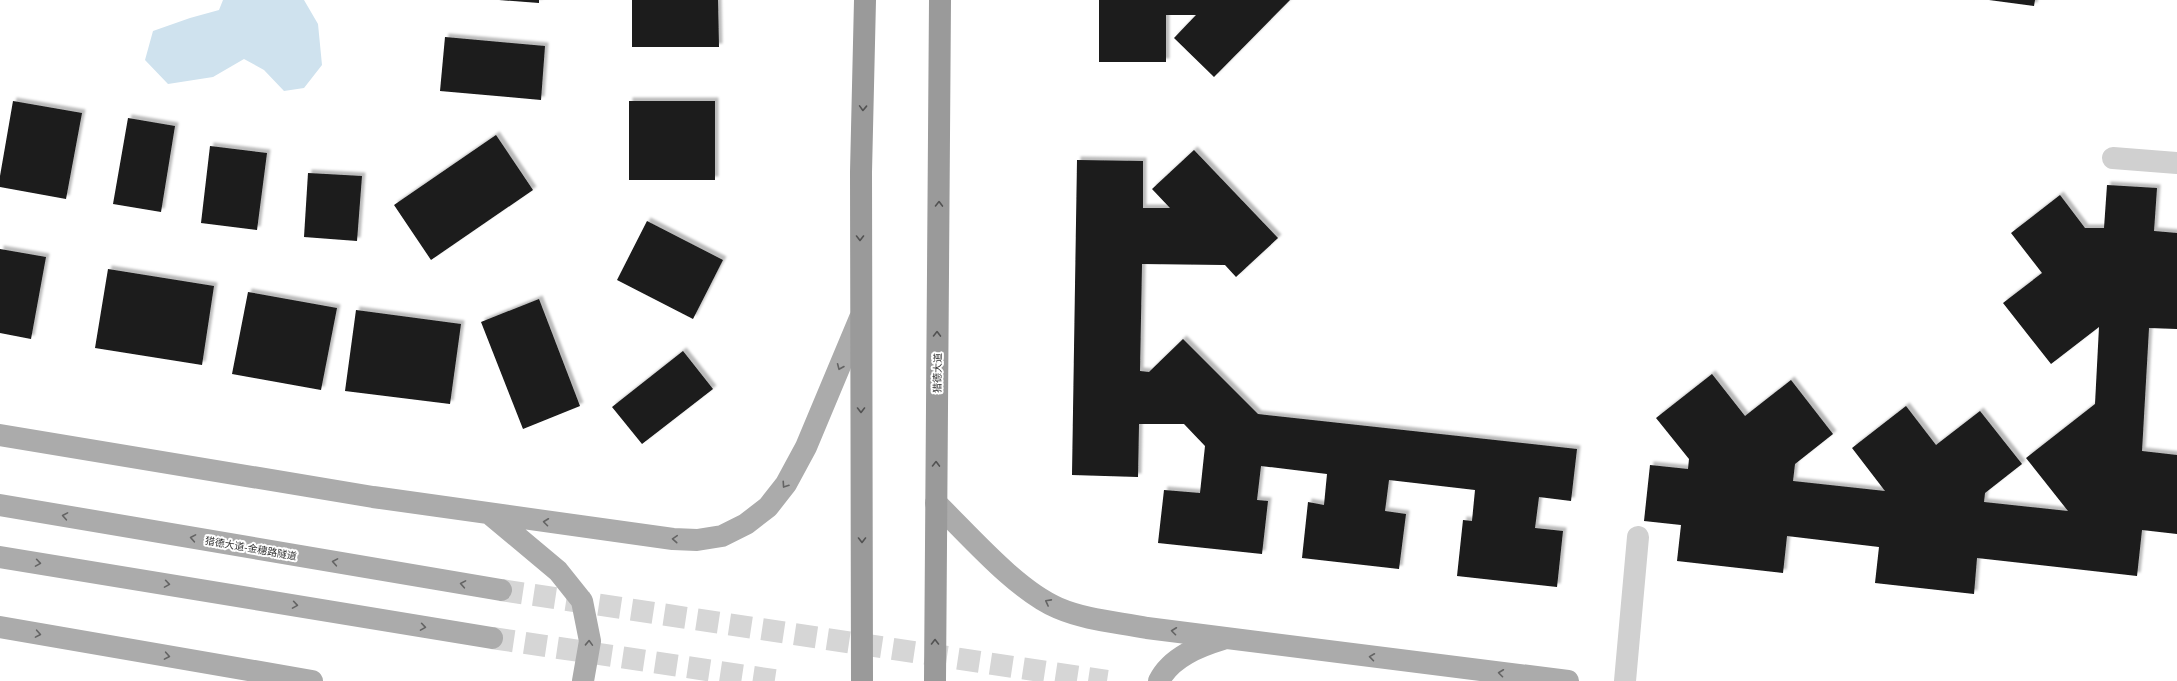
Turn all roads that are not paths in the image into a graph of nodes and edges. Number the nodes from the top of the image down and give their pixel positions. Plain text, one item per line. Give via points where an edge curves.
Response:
1 (851, 0) edge
2 (865, 0) edge
3 (940, 0) edge
4 (948, 0) edge
5 (941, 65) junction
6 (864, 69) junction
7 (2113, 158) dead end
8 (2177, 163) edge
9 (860, 318) junction
10 (0, 435) edge
11 (936, 503) junction
12 (0, 505) edge
13 (491, 515) junction
14 (1638, 537) dead end
15 (0, 557) edge
16 (501, 590) tunnel mouth
17 (0, 627) edge
18 (492, 638) tunnel mouth
19 (1226, 638) junction
20 (312, 681) edge
21 (583, 681) edge
22 (862, 681) edge
23 (935, 681) edge
24 (1160, 681) edge
25 (1568, 681) edge
26 (1625, 681) edge

1 - 6 highway
2 - 6 highway
3 - 5 highway
4 - 5 highway
11 -> 5 highway, 猎德大道
6 -> 9 highway
7 - 8 lane
9 -> 13 main road via 806,447 786,484 768,507 746,524 722,536 697,540
9 -> 22 highway
10 - 13 main road via 373,498
19 -> 11 main road via 1090,618 1058,608 1032,594
23 -> 11 highway, 猎德大道
16 -> 12 main road, 猎德大道-金穗路隧道
21 -> 13 main road via 590,641 582,601 558,571
14 - 26 lane
15 -> 18 main road
17 -> 20 main road
19 - 24 main road via 1198,647 1177,661
25 -> 19 main road

